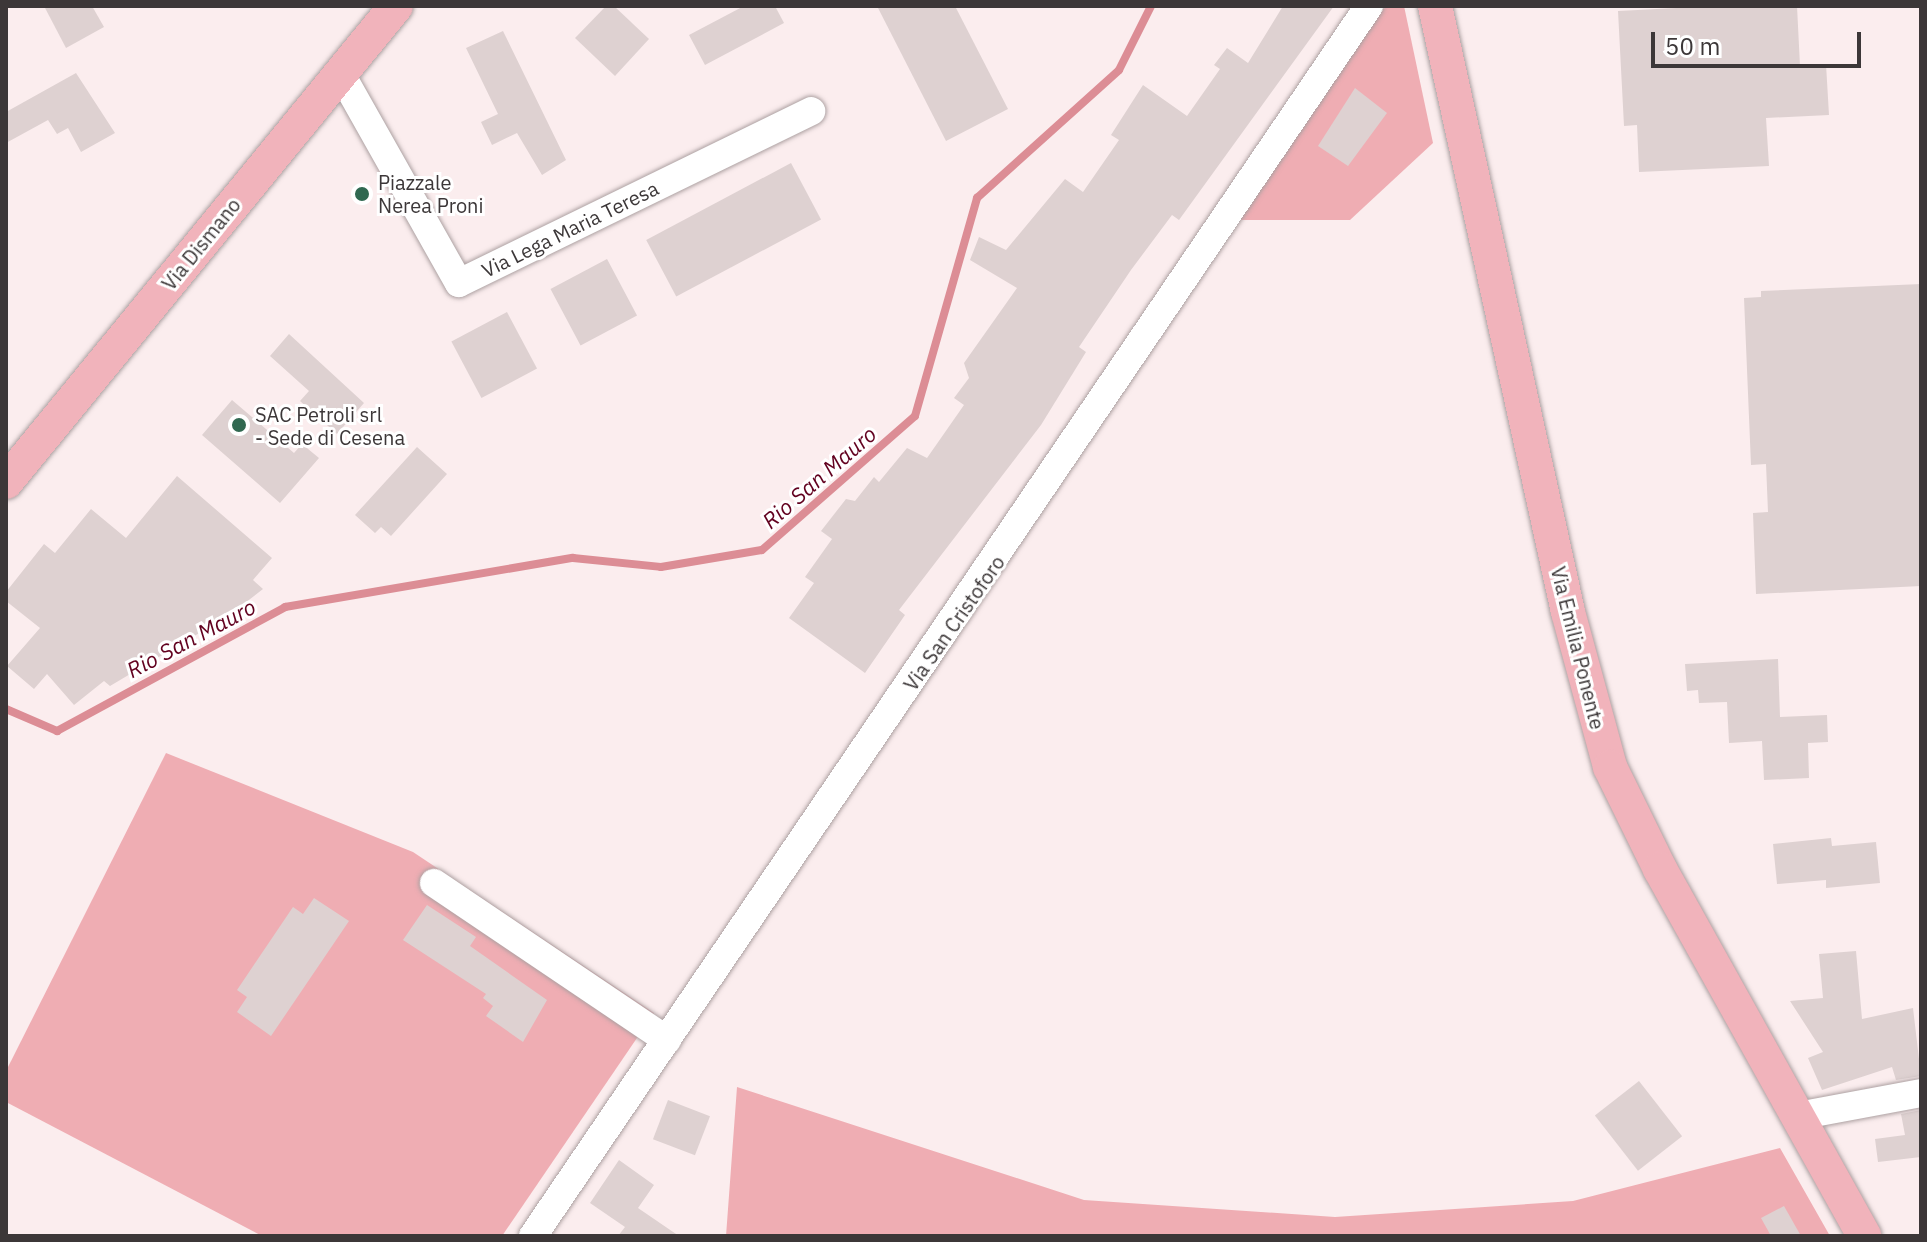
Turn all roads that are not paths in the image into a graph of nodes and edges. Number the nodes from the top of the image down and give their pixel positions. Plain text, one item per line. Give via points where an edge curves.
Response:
1 (396, 6) edge
2 (1369, 6) edge
3 (1435, 6) edge
4 (341, 74) junction
5 (811, 111) dead end
6 (6, 482) edge
7 (434, 883) dead end
8 (667, 1040) junction
9 (1921, 1093) edge
10 (1798, 1116) junction
11 (533, 1236) edge
12 (1864, 1236) edge

1 - 4 main road, Via Dismano
2 - 8 street, Via San Cristoforo
3 - 10 main road, Via Emilia Ponente via 1568,612 1610,767 1660,869
4 - 5 street, Via Lega Maria Teresa via 459,283
4 - 6 main road, Via Dismano
7 - 8 street
8 - 11 street, Via San Cristoforo
9 - 10 street
10 - 12 main road, Via Emilia Ponente

